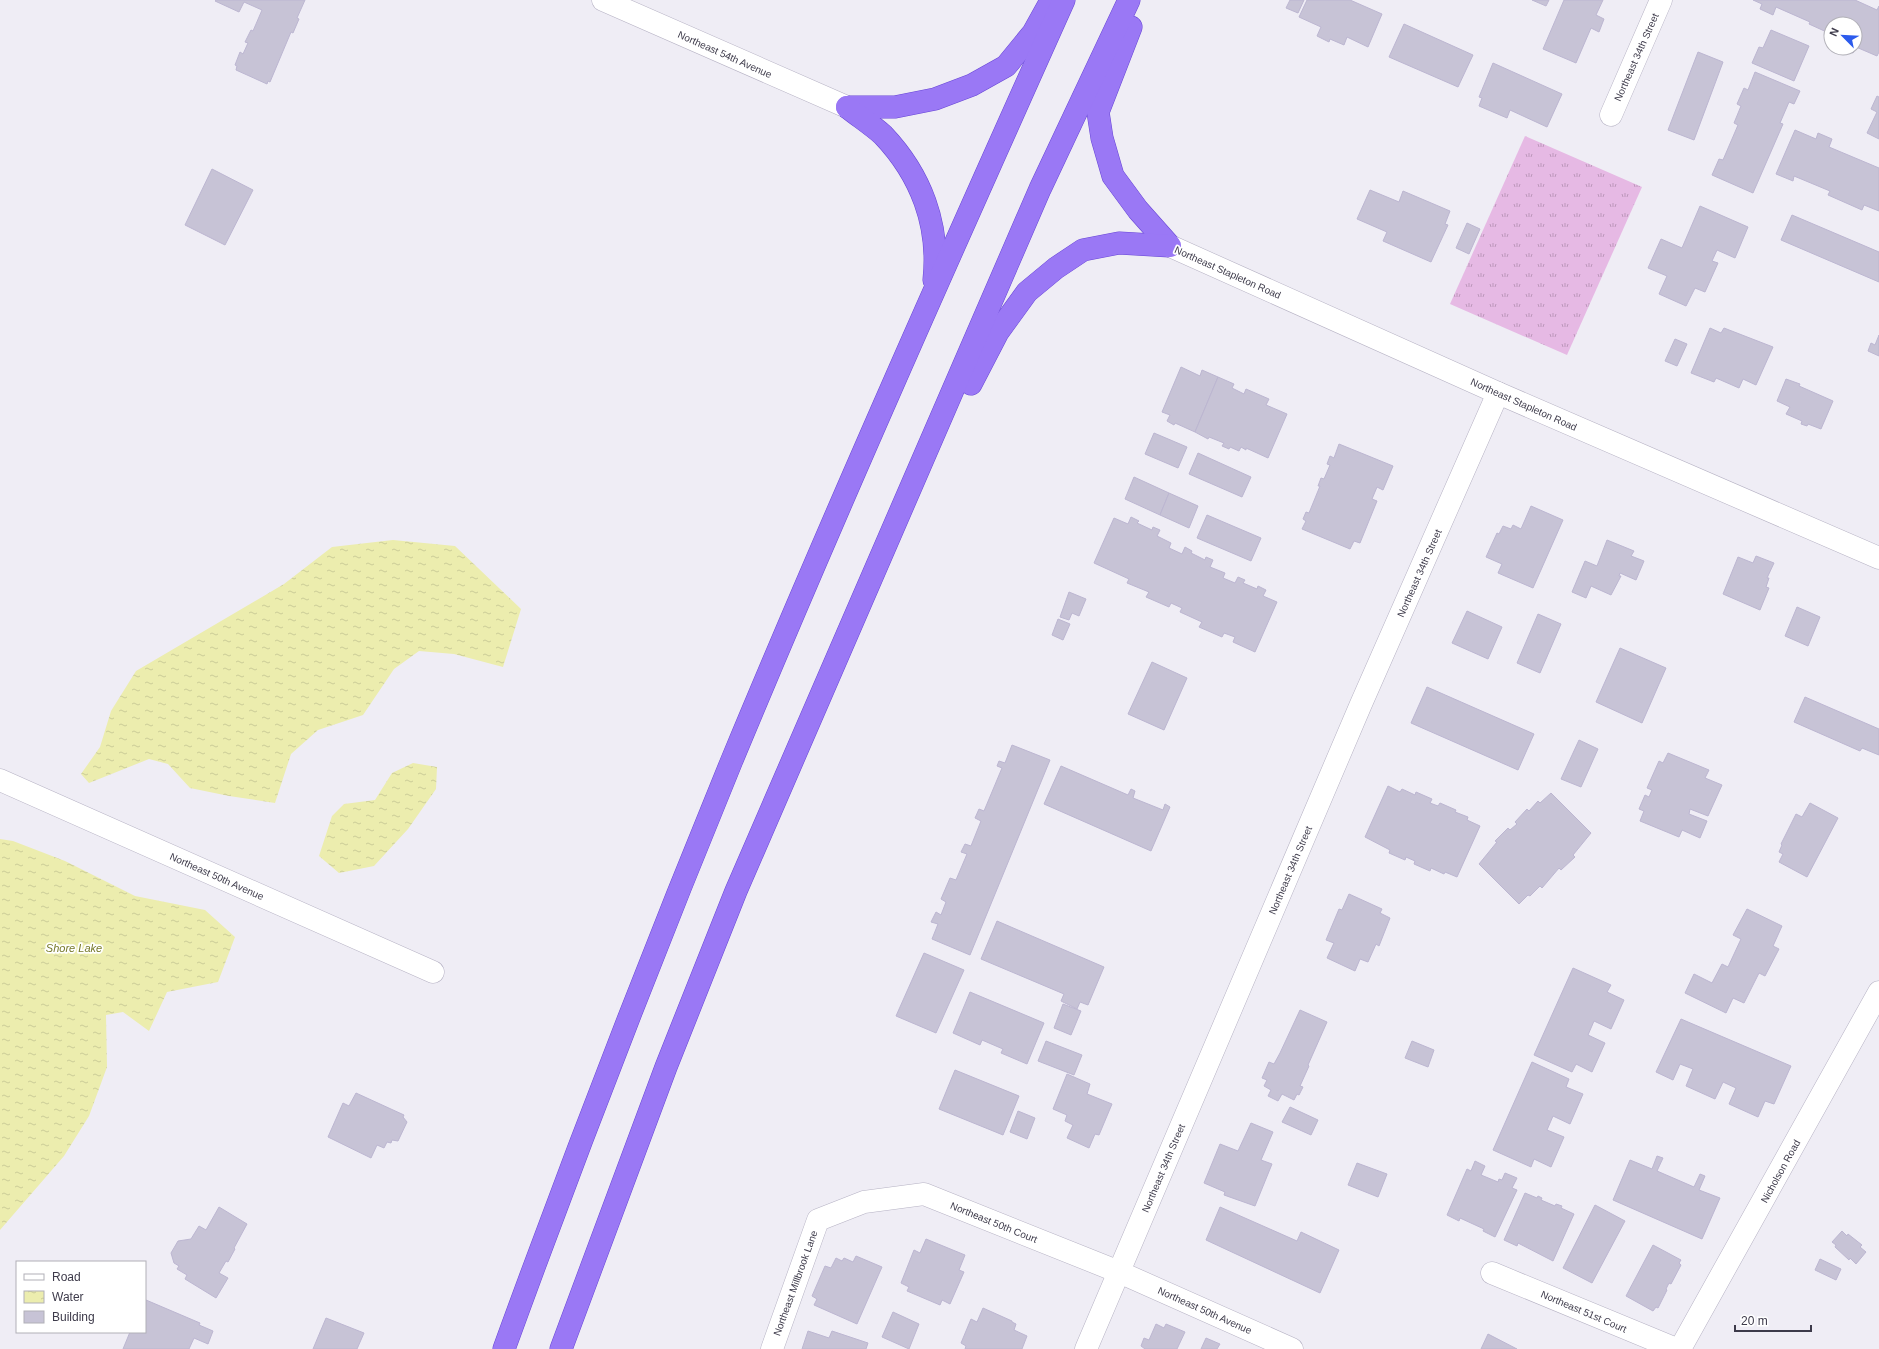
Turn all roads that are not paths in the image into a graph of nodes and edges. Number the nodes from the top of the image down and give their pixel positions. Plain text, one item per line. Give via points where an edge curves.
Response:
1 (603, 0) edge
2 (1051, 0) edge
3 (1064, 0) edge
4 (1129, 0) edge
5 (1141, 0) edge
6 (1661, 0) edge
7 (847, 107) junction
8 (1611, 115) dead end
9 (1170, 246) junction
10 (932, 296) junction
11 (1498, 393) junction
12 (1879, 558) edge
13 (875, 570) junction
14 (0, 780) edge
15 (433, 972) dead end
16 (1879, 992) edge
17 (864, 1202) joint
18 (1119, 1272) junction
19 (1492, 1272) dead end
20 (504, 1349) edge
21 (561, 1349) edge
22 (772, 1349) edge
23 (1086, 1349) edge
24 (1292, 1349) edge
25 (1676, 1349) edge
26 (1680, 1349) edge

1 - 7 street, Northeast 54th Avenue
2 - 7 highway via 1033,33 1006,66 972,85 935,99 895,107
3 - 10 highway
4 - 13 highway via 1040,189
5 - 9 highway via 1098,112 1102,138 1113,176 1138,210
6 - 8 street, Northeast 34th Street
7 - 10 highway via 882,134 901,156 917,182 931,217 933,231 936,258
9 - 11 street, Northeast Stapleton Road
9 - 13 highway via 1119,243 1083,250 1027,292 998,332
10 - 20 highway via 677,896
11 - 12 street, Northeast Stapleton Road
11 - 18 street, Northeast 34th Street via 1361,704
13 - 21 highway via 736,891 666,1067
14 - 15 street, Northeast 50th Avenue
16 - 26 street, Nicholson Road
17 - 18 street, Northeast 50th Court via 924,1194
17 - 22 street, Northeast Millbrook Lane via 818,1220
18 - 23 street, Northeast 34th Street
18 - 24 street, Northeast 50th Avenue
19 - 25 street, Northeast 51st Court

